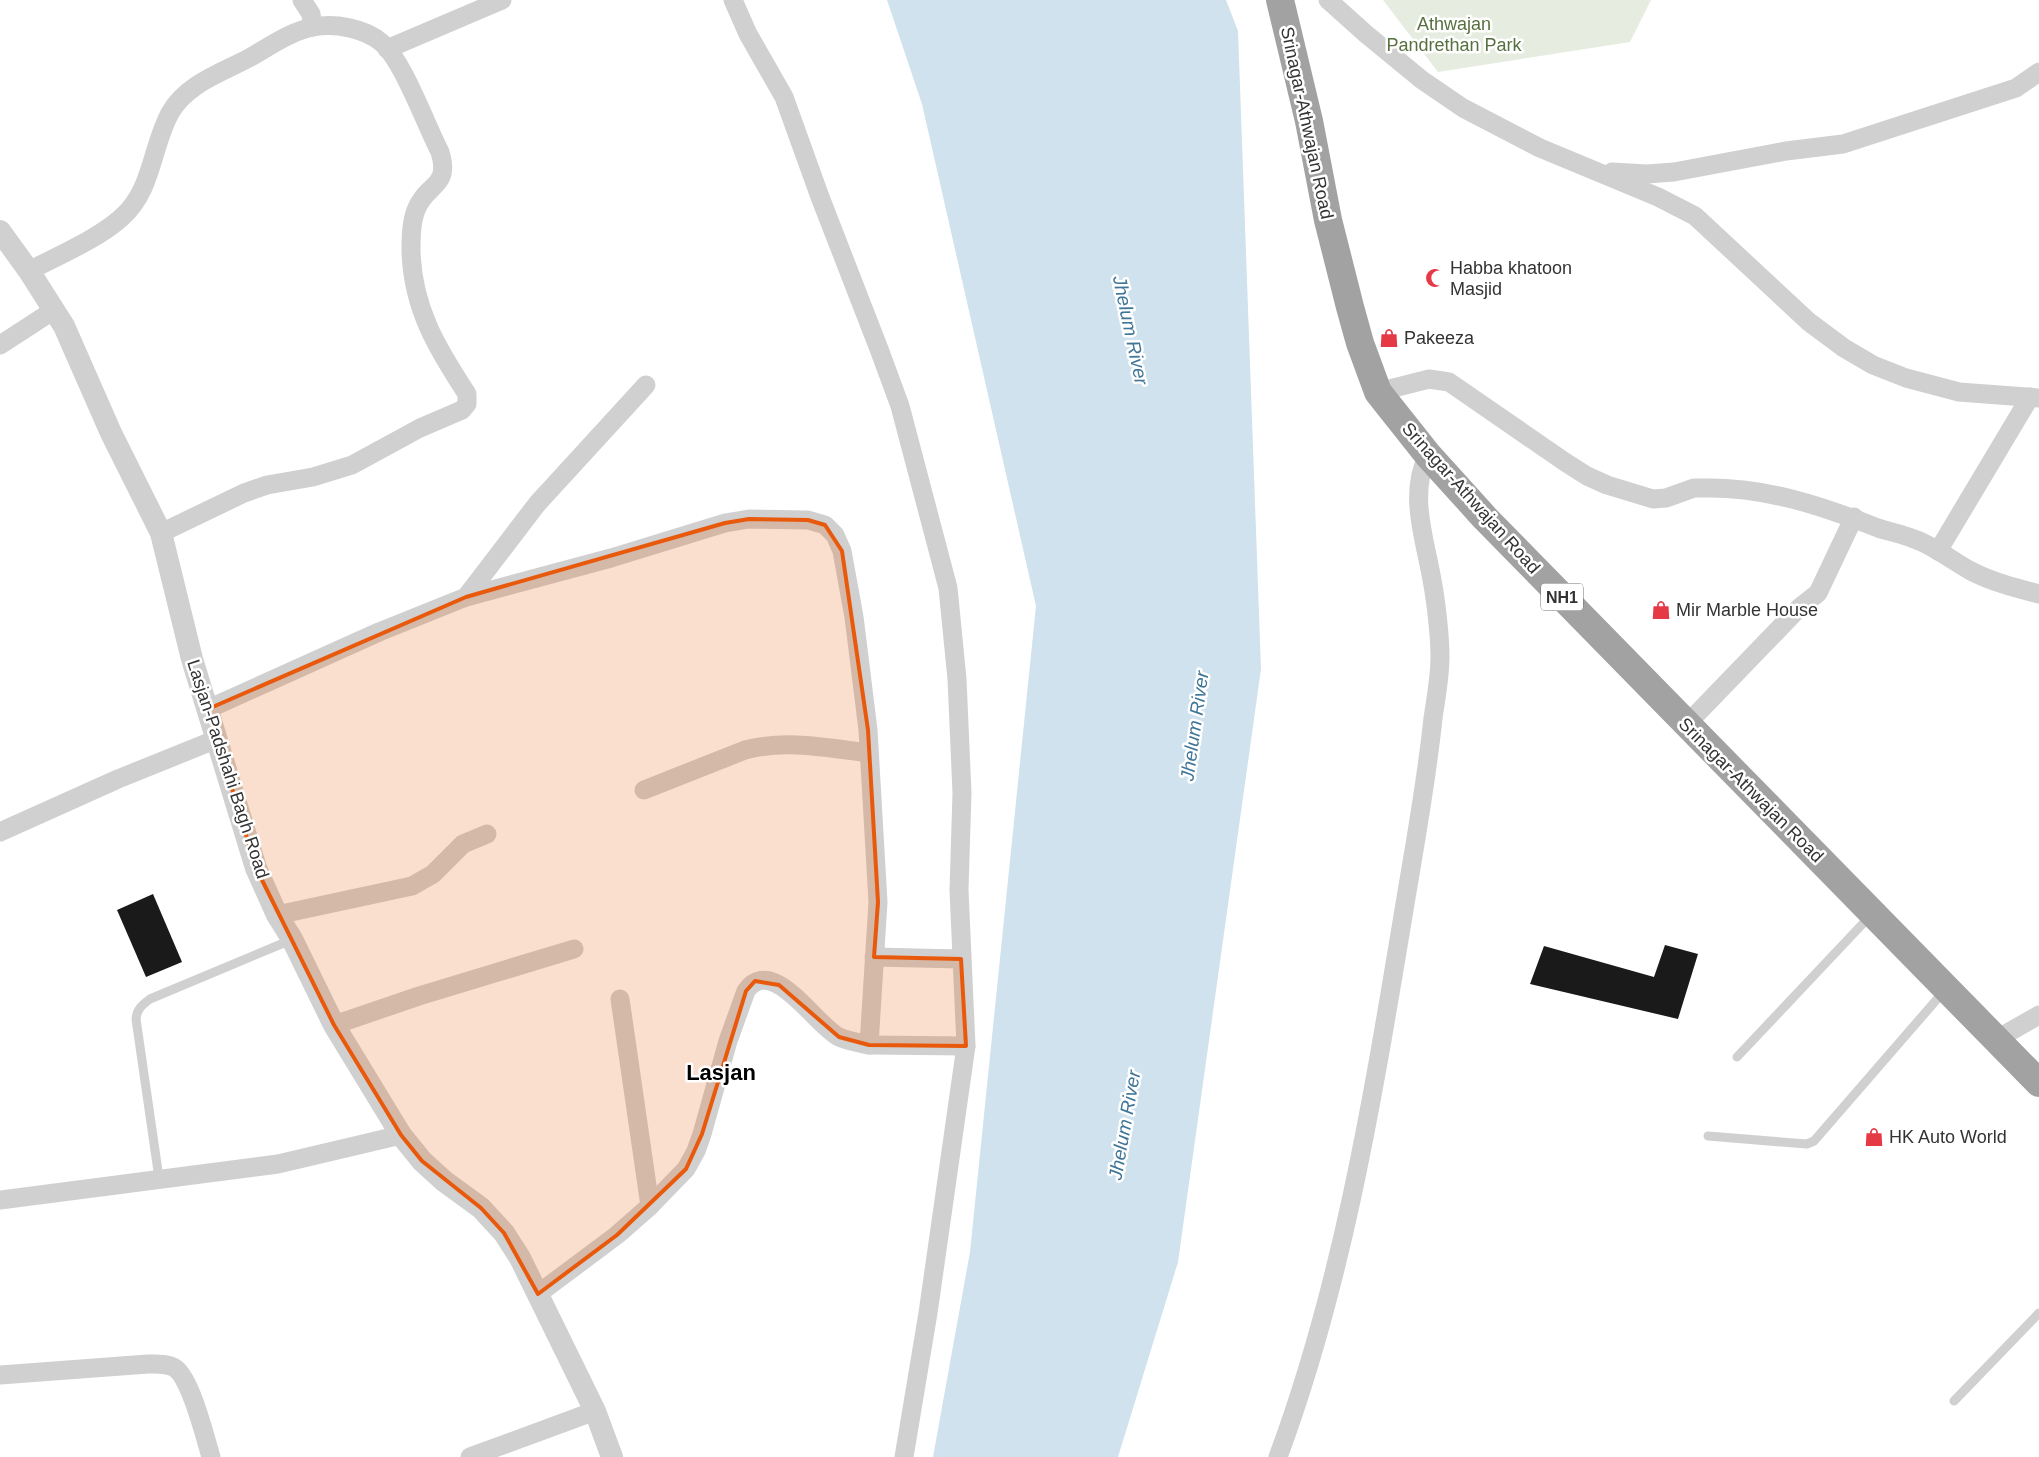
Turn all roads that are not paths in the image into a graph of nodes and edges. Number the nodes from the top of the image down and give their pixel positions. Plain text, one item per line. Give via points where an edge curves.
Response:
1 (302, 0) edge
2 (502, 0) edge
3 (734, 0) edge
4 (1280, 0) edge
5 (1328, 0) edge
6 (313, 27) junction
7 (386, 49) junction
8 (2039, 72) edge
9 (1596, 171) junction
10 (0, 231) edge
11 (30, 270) junction
12 (54, 310) junction
13 (0, 345) edge
14 (646, 385) dead end
15 (1378, 392) junction
16 (2034, 397) edge
17 (1428, 455) junction
18 (1854, 518) junction
19 (161, 532) junction
20 (1938, 550) junction
21 (2039, 594) edge
22 (466, 597) junction
23 (208, 709) junction
24 (1686, 725) junction
25 (217, 739) junction
26 (870, 753) junction
27 (644, 790) dead end
28 (0, 832) edge
29 (487, 834) dead end
30 (1873, 913) junction
31 (278, 915) junction
32 (292, 939) junction
33 (574, 949) dead end
34 (874, 958) junction
35 (961, 959) junction
36 (1947, 988) junction
37 (620, 999) dead end
38 (2039, 1014) edge
39 (334, 1025) junction
40 (1997, 1039) junction
41 (869, 1045) junction
42 (966, 1046) junction
43 (1737, 1057) dead end
44 (2039, 1083) edge
45 (400, 1135) junction
46 (1708, 1136) dead end
47 (159, 1178) junction
48 (0, 1200) edge
49 (650, 1206) junction
50 (538, 1294) junction
51 (2039, 1313) edge
52 (0, 1375) edge
53 (1954, 1400) dead end
54 (595, 1411) junction
55 (211, 1457) edge
56 (470, 1457) edge
57 (612, 1457) edge
58 (904, 1457) edge
59 (1278, 1457) edge

1 - 6 street via 312,14
2 - 7 street
3 - 35 street via 748,34 784,97 900,406 948,588 957,678 962,793
4 - 15 highway, Srinagar-Athwajan Road / NH1 via 1347,298
5 - 9 street via 1422,80 1463,108 1540,148
6 - 7 street via 364,32
6 - 11 street via 206,80 185,94 170,113 138,199 121,218
7 - 19 street via 398,63 444,164 440,180 428,191 416,211 411,243 412,272 422,313 447,364 467,394 467,404 462,410 420,428 352,465 244,493
8 - 9 street via 2016,88 1843,144 1674,172
9 - 16 street via 1695,216 1809,322 1873,365 1906,378 1959,392
10 - 11 street, Lasjan-Padshahi Bagh Road
11 - 12 street, Lasjan-Padshahi Bagh Road
12 - 13 street
12 - 19 street, Lasjan-Padshahi Bagh Road
14 - 22 street via 537,504
15 - 17 highway, Srinagar-Athwajan Road / NH1
15 - 18 street via 1429,379 1449,382 1587,476 1653,499 1694,488 1770,493
16 - 20 street
17 - 24 highway, Srinagar-Athwajan Road / NH1
17 - 59 street via 1422,470 1418,501 1433,582 1440,656 1428,767 1352,1202
18 - 20 street
18 - 24 street via 1818,593 1799,608
19 - 23 street, Lasjan-Padshahi Bagh Road via 192,659
20 - 21 street via 1972,572
22 - 23 street via 379,632
22 - 26 street via 725,523 749,519 808,520 825,525 835,535 842,551 854,617
23 - 25 street, Lasjan-Padshahi Bagh Road
24 - 30 highway, Srinagar-Athwajan Road / NH1
25 - 28 street
25 - 31 street, Lasjan-Padshahi Bagh Road via 256,868
26 - 27 street via 797,744 758,746
26 - 34 street via 878,902
29 - 31 street via 463,844 433,874 412,886
30 - 36 highway, Srinagar-Athwajan Road / NH1
30 - 43 lane
31 - 32 street, Lasjan-Padshahi Bagh Road
32 - 39 street, Lasjan-Padshahi Bagh Road
32 - 47 lane via 150,1000 136,1013
33 - 39 street
34 - 35 street
34 - 41 street
35 - 42 street
36 - 40 highway, Srinagar-Athwajan Road / NH1
36 - 46 lane via 1814,1141 1807,1144
37 - 49 street
38 - 40 street
39 - 45 street, Lasjan-Padshahi Bagh Road
40 - 44 highway, Srinagar-Athwajan Road / NH1
41 - 42 street
41 - 49 street via 839,1037 779,985 755,981 746,991 728,1041 696,1151 686,1170
42 - 58 street
45 - 47 street via 278,1164
45 - 50 street, Lasjan-Padshahi Bagh Road via 422,1161 481,1208 504,1232
47 - 48 street
49 - 50 street
50 - 54 street, Lasjan-Padshahi Bagh Road
51 - 53 lane
52 - 55 street via 166,1364 175,1368 191,1394
54 - 56 street
54 - 57 street, Lasjan-Padshahi Bagh Road

